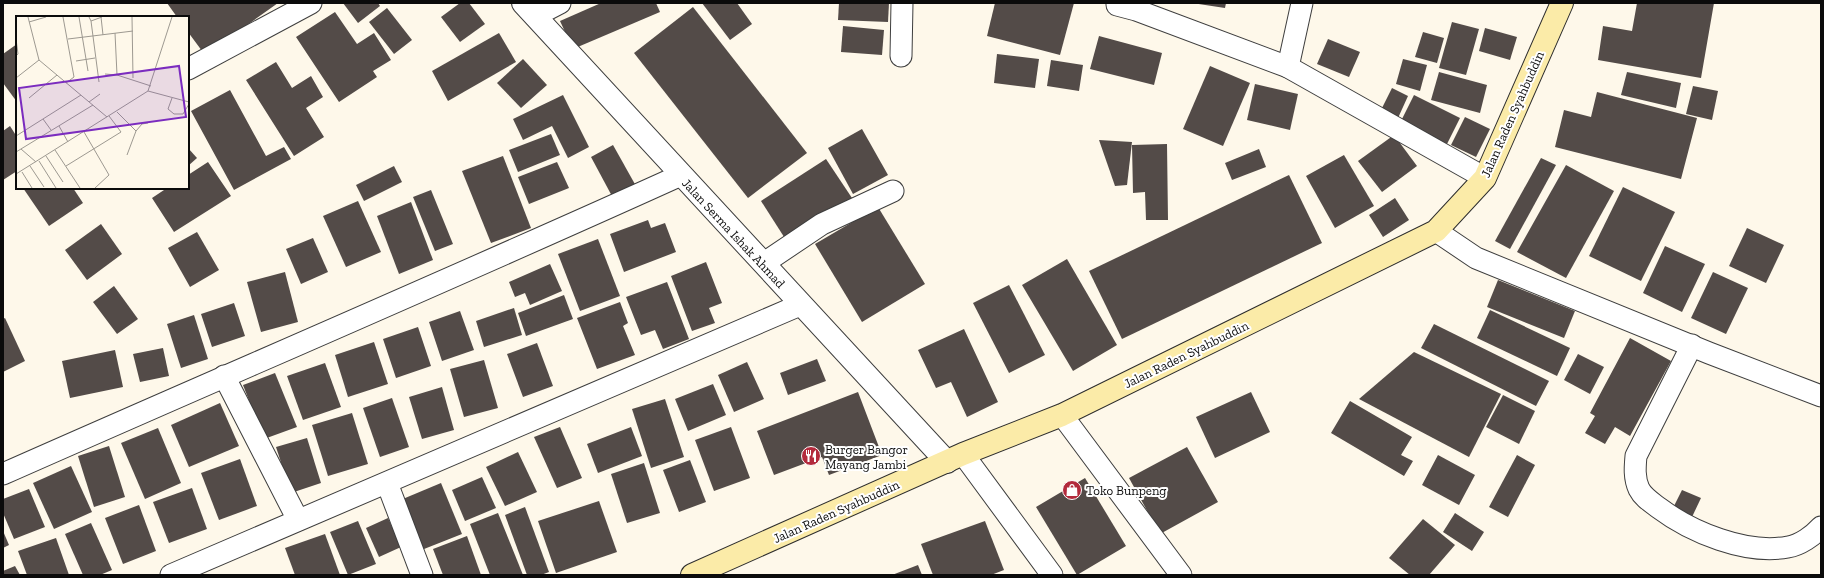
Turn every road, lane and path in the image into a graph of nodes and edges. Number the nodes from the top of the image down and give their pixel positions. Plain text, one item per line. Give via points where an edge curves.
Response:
1 (311, 3) edge
2 (560, 3) edge
3 (902, 3) edge
4 (1302, 3) edge
5 (1562, 3) edge
6 (1115, 4) edge
7 (529, 10) edge
8 (901, 56) dead end
9 (1288, 67) junction
10 (189, 68) edge
11 (681, 175) junction
12 (1485, 178) junction
13 (893, 191) dead end
14 (1436, 231) junction
15 (764, 263) junction
16 (800, 305) junction
17 (1692, 345) junction
18 (224, 376) junction
19 (1821, 396) edge
20 (1062, 415) junction
21 (955, 458) junction
22 (3, 474) edge
23 (387, 483) junction
24 (298, 520) junction
25 (1821, 527) edge
26 (171, 575) edge
27 (422, 575) edge
28 (692, 575) edge
29 (1052, 575) edge
30 (1181, 575) edge

1 - 10 street
2 - 7 street
3 - 8 street
4 - 9 street
5 - 12 main road, Jalan Raden Syahbuddin
6 - 9 street
7 - 11 street, Jalan Serma Ishak Ahmad
9 - 12 street
11 - 15 street, Jalan Serma Ishak Ahmad
11 - 18 street via 495,259
12 - 14 main road, Jalan Raden Syahbuddin
13 - 15 street via 822,224
14 - 17 street via 1476,258
14 - 20 main road, Jalan Raden Syahbuddin
15 - 16 street, Jalan Serma Ishak Ahmad
16 - 21 street, Jalan Serma Ishak Ahmad
16 - 23 street
17 - 19 street
17 - 25 street via 1636,456 1636,479 1639,490 1667,514 1690,526 1715,538 1757,548 1789,547 1813,536
18 - 22 street
18 - 24 street
20 - 21 main road, Jalan Raden Syahbuddin
20 - 30 street
21 - 28 main road, Jalan Raden Syahbuddin
21 - 29 street
23 - 24 street
23 - 27 street
24 - 26 street

